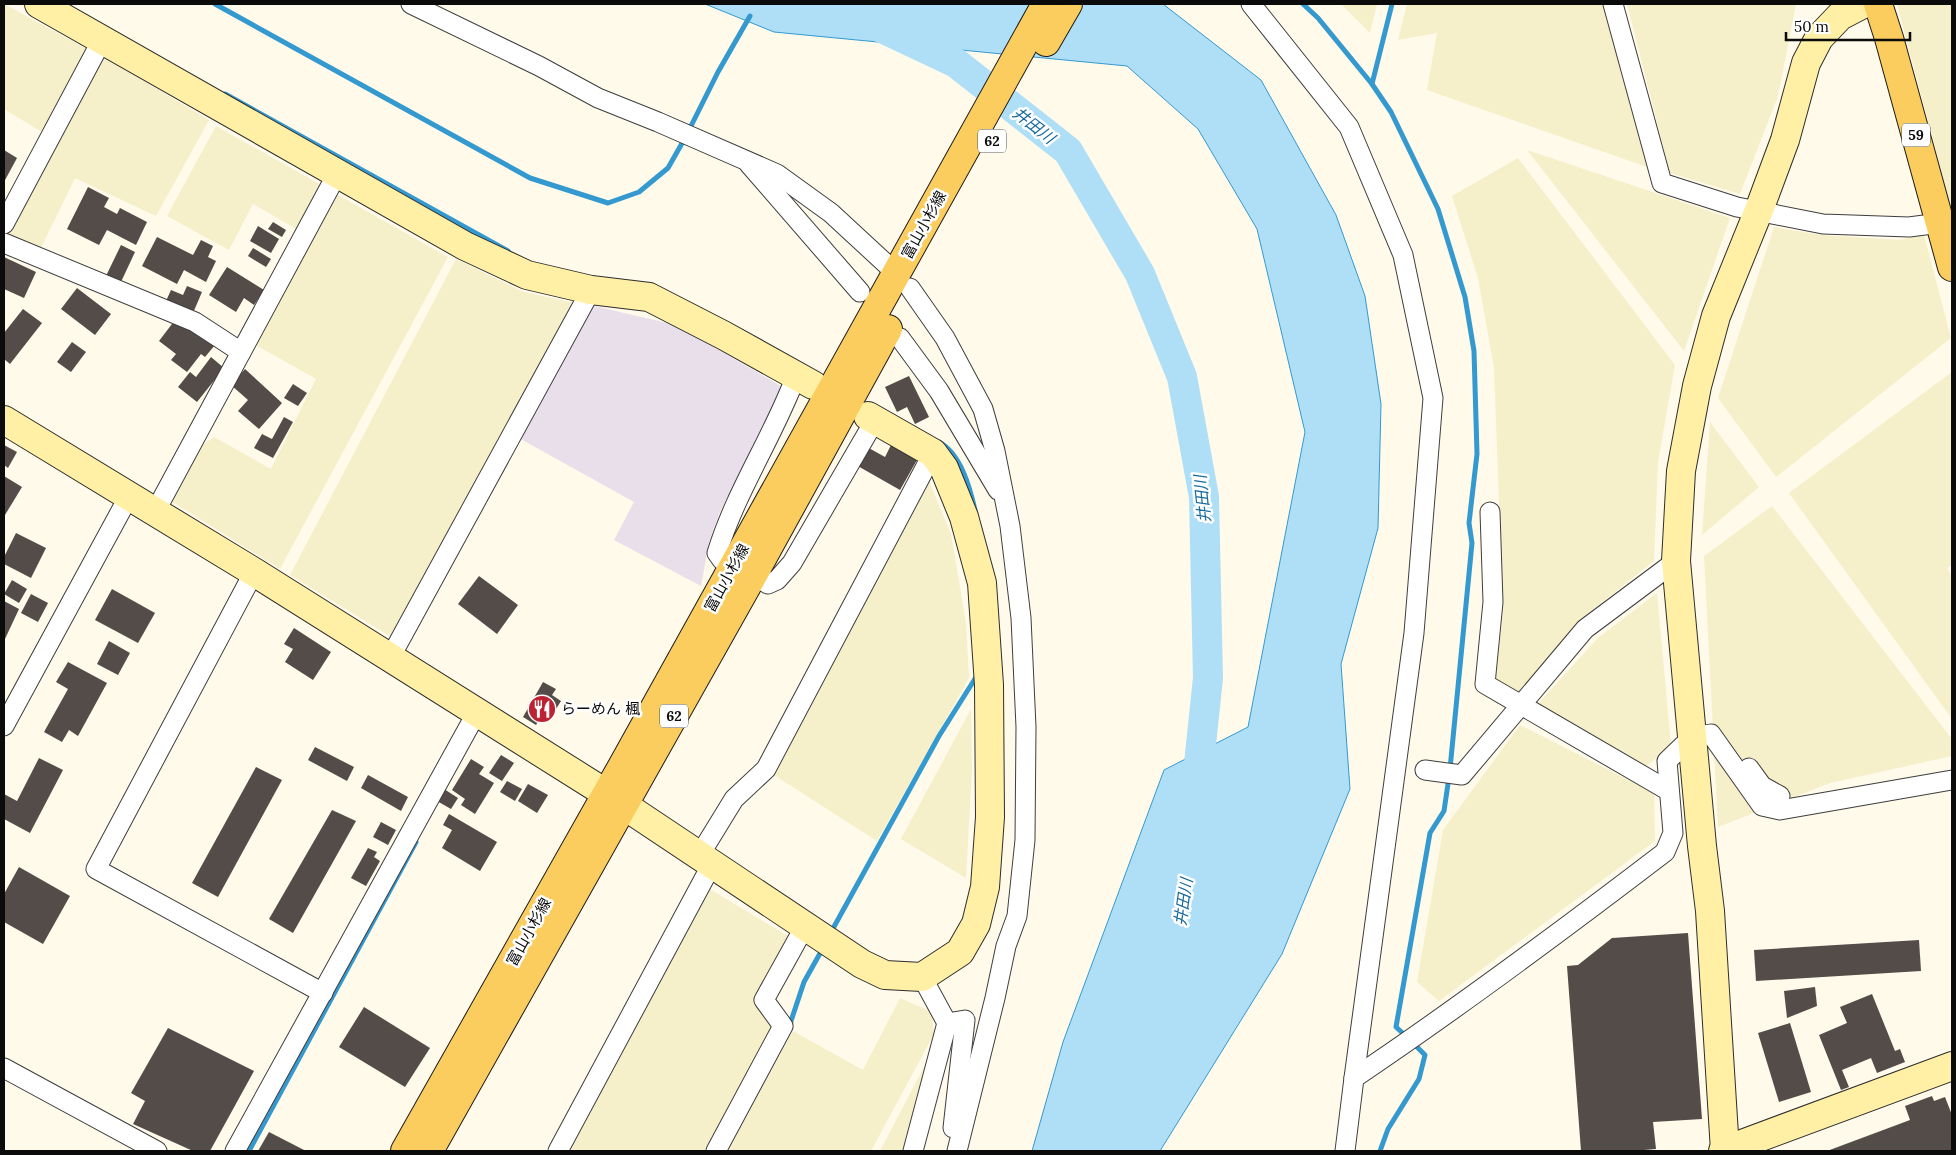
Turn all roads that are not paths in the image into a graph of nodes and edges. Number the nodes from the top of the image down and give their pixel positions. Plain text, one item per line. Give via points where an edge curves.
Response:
1 (39, 4) edge
2 (411, 4) edge
3 (1046, 4) edge
4 (1068, 4) edge
5 (1251, 4) edge
6 (1613, 4) edge
7 (1863, 4) edge
8 (1878, 4) edge
9 (102, 40) junction
10 (746, 162) junction
11 (337, 174) junction
12 (1759, 210) junction
13 (1940, 223) junction
14 (4, 224) edge
15 (4, 243) edge
16 (1952, 267) edge
17 (906, 277) junction
18 (591, 290) junction
19 (860, 292) dead end
20 (900, 338) dead end
21 (241, 352) junction
22 (805, 380) joint
23 (871, 418) joint
24 (4, 420) edge
25 (933, 453) junction
26 (129, 496) junction
27 (1005, 502) junction
28 (155, 512) junction
29 (1490, 512) dead end
30 (1676, 561) junction
31 (743, 571) junction
32 (254, 572) junction
33 (390, 658) junction
34 (1520, 704) junction
35 (476, 712) junction
36 (4, 726) edge
37 (1701, 736) junction
38 (1425, 770) dead end
39 (1952, 780) edge
40 (1669, 791) junction
41 (1780, 796) dead end
42 (615, 800) junction
43 (705, 860) junction
44 (805, 926) junction
45 (922, 977) junction
46 (323, 993) junction
47 (947, 1023) junction
48 (1952, 1066) edge
49 (4, 1068) edge
50 (1354, 1078) junction
51 (157, 1151) edge
52 (234, 1151) edge
53 (405, 1151) edge
54 (429, 1151) edge
55 (558, 1151) edge
56 (716, 1151) edge
57 (913, 1151) edge
58 (956, 1151) edge
59 (1345, 1151) edge
60 (1724, 1151) edge

1 - 9 street
2 - 10 street via 598,98
3 - 17 main road, 富山小杉線 / 62
4 - 17 main road, 富山小杉線 / 62
5 - 50 street via 1349,127 1402,255 1433,398 1414,633
6 - 12 street via 1662,183 1737,207
7 - 12 street via 1840,16 1819,38 1806,63 1785,140
8 - 13 main road, 59
9 - 11 street
9 - 14 street
10 - 17 street via 776,174 831,213
10 - 19 street
11 - 18 street via 465,246 527,275
11 - 21 street
12 - 13 street via 1823,224 1909,227
12 - 30 street via 1716,316 1697,386 1681,471
13 - 16 main road, 59
15 - 21 street via 195,322
17 - 27 street via 945,338 983,409
17 - 31 main road, 富山小杉線 / 62
18 - 22 street via 649,297
18 - 33 street
20 - 27 street via 939,391
21 - 28 street
22 - 31 street via 784,409 727,522 717,553 722,560
23 - 25 street
23 - 31 street via 792,563 777,580 768,584
24 - 26 street
25 - 43 street via 766,769 734,799
25 - 45 street via 944,468 964,517 982,584 989,685 990,817 985,887 976,924 960,952
26 - 28 street
26 - 36 street
27 - 58 street via 1021,618 1026,726 1025,840 1017,916 1006,946
28 - 32 street
29 - 34 street via 1493,602 1485,684
30 - 34 street via 1585,630
30 - 37 street
31 - 42 main road, 富山小杉線 / 62
32 - 33 street
32 - 46 street via 96,869
33 - 35 street
34 - 38 street via 1462,774
34 - 40 street
35 - 42 street
35 - 46 street
37 - 39 street via 1762,806 1780,810
37 - 40 street via 1667,761
37 - 41 street via 1727,739 1762,786
37 - 60 street
40 - 50 street via 1674,833 1665,852 1518,964
42 - 43 street
42 - 53 main road, 富山小杉線 / 62
42 - 54 main road, 富山小杉線 / 62
43 - 44 street
43 - 55 street
44 - 45 street via 862,964 885,975
44 - 56 street via 764,1000 783,1026
45 - 47 street
46 - 52 street
47 - 57 street
47 - 58 street via 965,1020 952,1126
48 - 60 street
49 - 51 street
50 - 59 street

